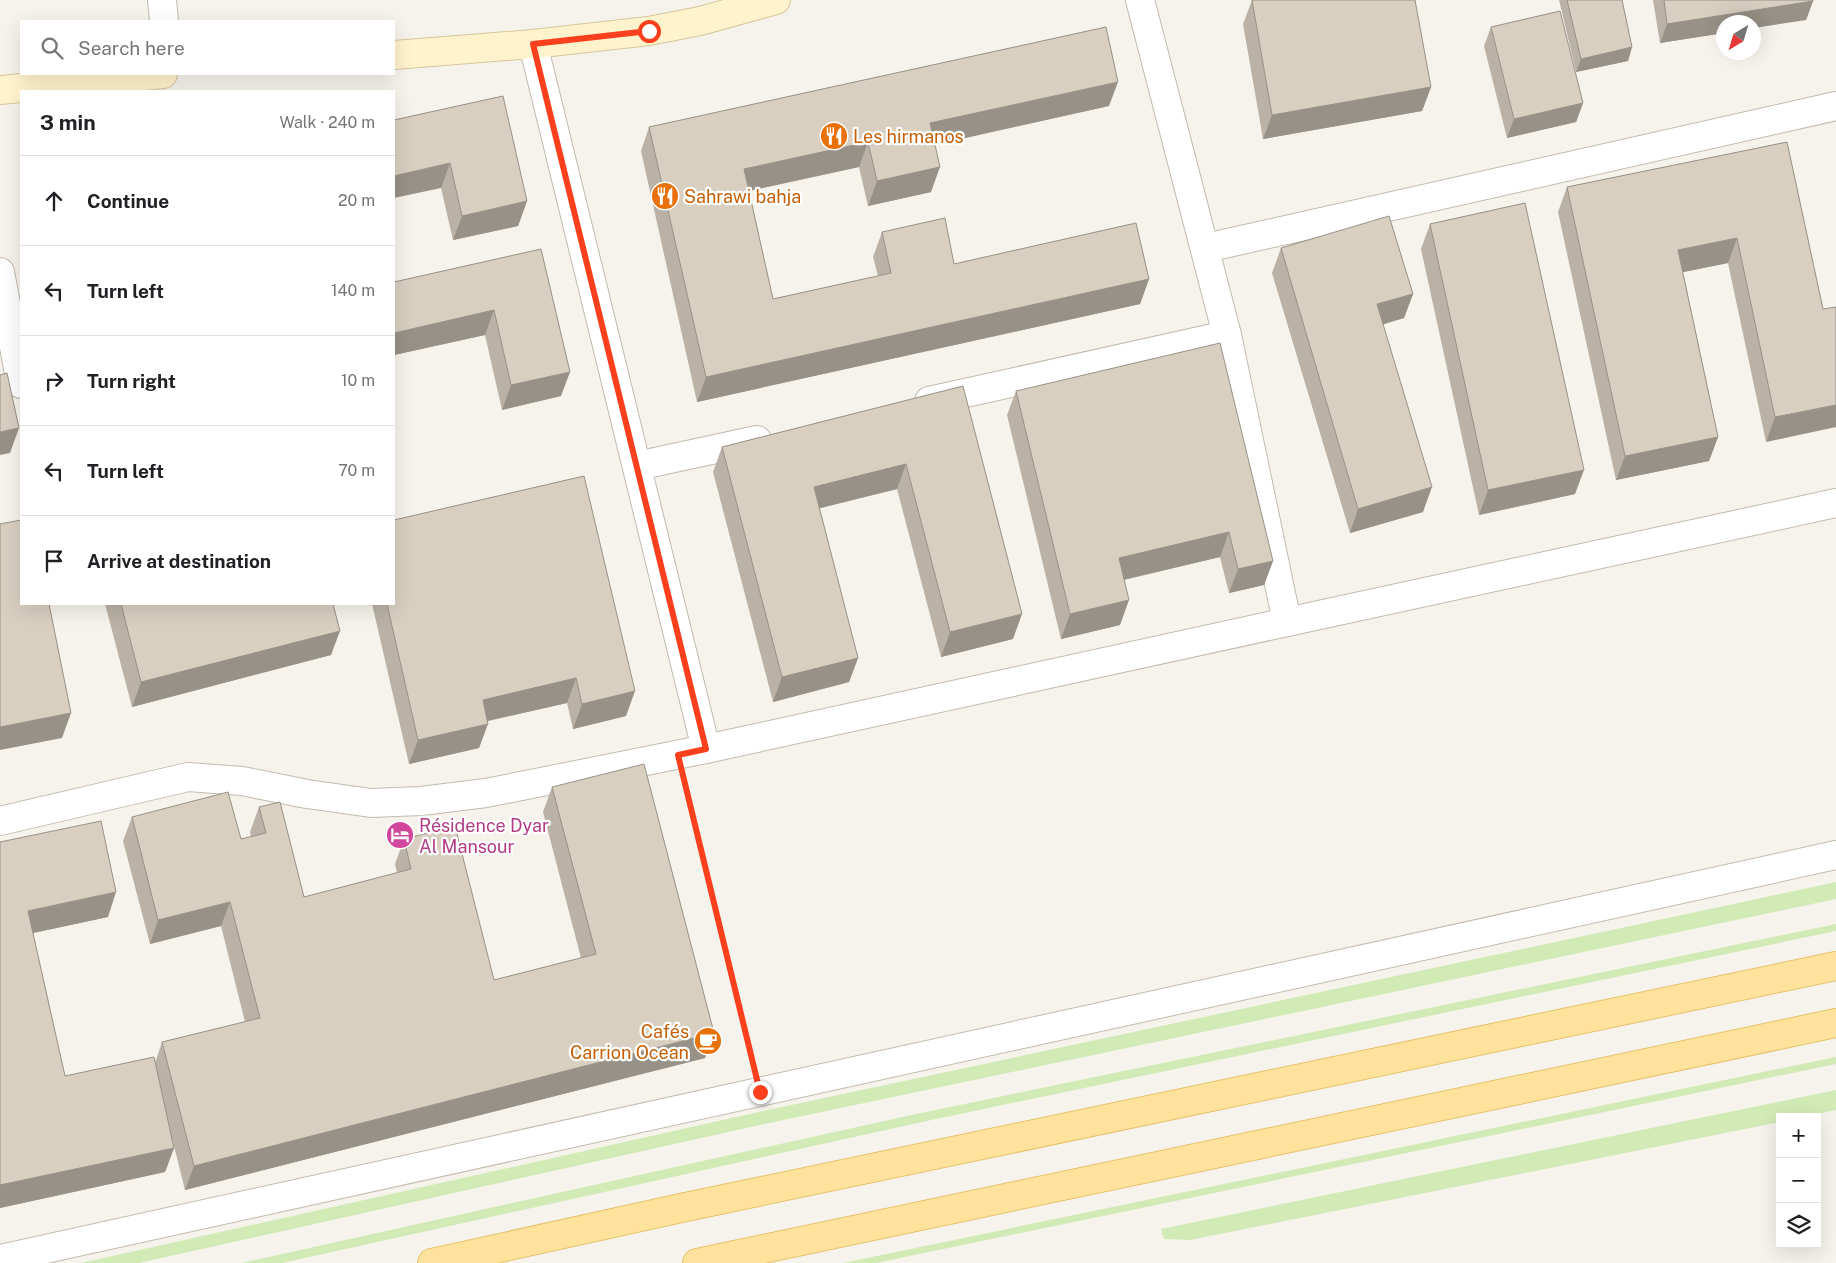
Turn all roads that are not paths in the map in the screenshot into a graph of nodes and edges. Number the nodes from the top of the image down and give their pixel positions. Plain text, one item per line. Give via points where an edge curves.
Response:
1 (162, 0) edge
2 (1140, 0) edge
3 (767, 1) edge
4 (164, 20) edge
5 (533, 44) junction
6 (395, 55) edge
7 (154, 75) edge
8 (0, 90) edge
9 (1836, 106) edge
10 (1206, 248) junction
11 (0, 272) edge
12 (1227, 335) junction
13 (20, 379) edge
14 (908, 406) edge
15 (782, 434) edge
16 (637, 466) junction
17 (1836, 503) edge
18 (1287, 622) junction
19 (706, 749) junction
20 (0, 821) edge
21 (1836, 855) edge
22 (1836, 966) edge
23 (1836, 1023) edge
24 (0, 1260) edge
25 (432, 1263) edge
26 (697, 1263) edge

1 - 4 street
2 - 10 street
3 - 5 main road via 649,31
5 - 6 main road
5 - 16 street
7 - 8 main road
9 - 10 street
10 - 12 street
11 - 13 street
12 - 14 street
12 - 18 street
15 - 16 street
16 - 19 street
17 - 18 street
18 - 19 street
19 - 20 street via 486,793 421,801 371,803 242,781 188,777
21 - 24 street
22 - 25 main road
23 - 26 main road

